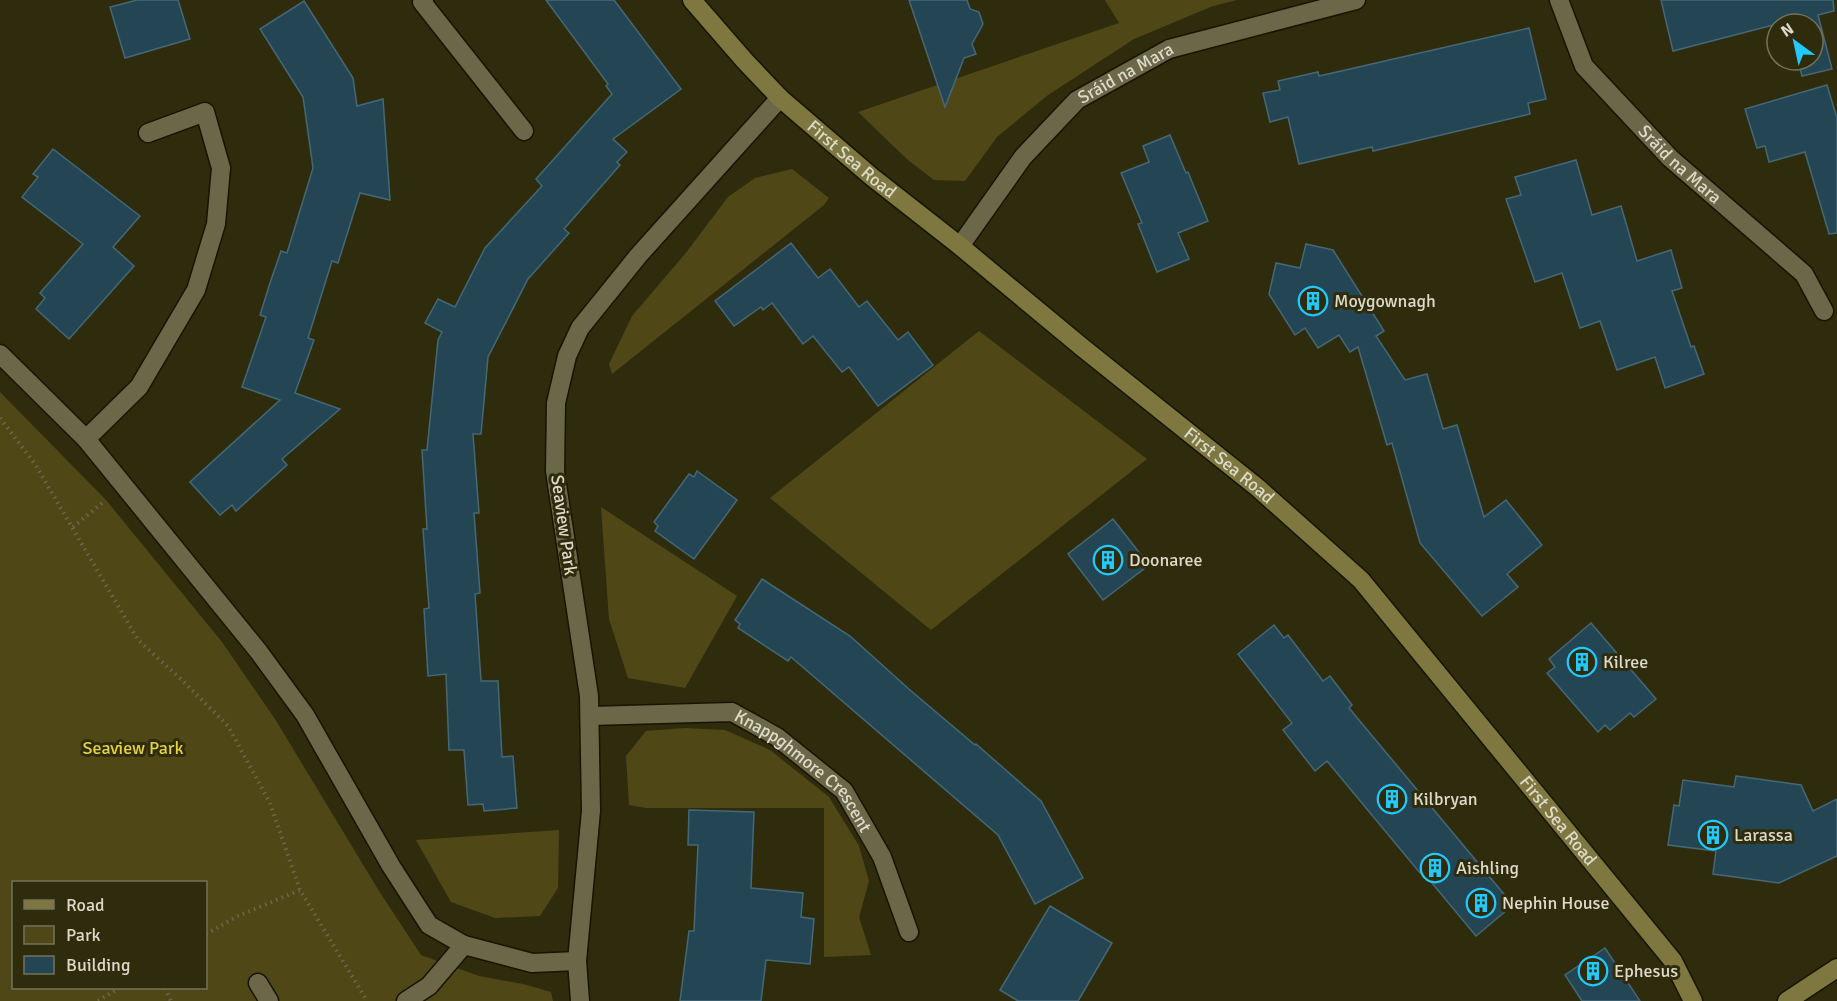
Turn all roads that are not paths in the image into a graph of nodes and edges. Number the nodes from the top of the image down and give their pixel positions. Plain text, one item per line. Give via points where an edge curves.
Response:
1 (424, 0) edge
2 (692, 0) edge
3 (1356, 0) edge
4 (1559, 0) edge
5 (780, 98) junction
6 (524, 131) dead end
7 (148, 134) dead end
8 (960, 246) junction
9 (1824, 311) dead end
10 (0, 354) edge
11 (86, 439) junction
12 (590, 716) junction
13 (909, 932) dead end
14 (464, 945) junction
15 (577, 961) junction
16 (1837, 968) edge
17 (258, 983) dead end
18 (269, 1001) edge
19 (406, 1001) edge
20 (580, 1001) edge
21 (1693, 1001) edge
22 (1787, 1001) edge

1 - 6 street
2 - 5 street, First Sea Road
3 - 8 street, Sráid na Mara via 1169,49 1077,100 1023,157
4 - 9 street, Sráid na Mara via 1584,66 1670,158 1804,274
5 - 8 street, First Sea Road
5 - 12 street, Seaview Park via 638,256 579,328 567,356 555,403 555,471
7 - 11 street via 205,112 221,168 216,224 196,290 139,387
8 - 21 street, First Sea Road via 1257,488 1360,580 1665,951
10 - 11 street
11 - 14 street via 259,652 305,715 429,925
12 - 13 street, Knappghmore Crescent via 732,712 777,737 844,791 882,857
12 - 15 street, Seaview Park via 591,811
14 - 15 street via 532,963
14 - 19 street via 429,986
15 - 20 street, Seaview Park
16 - 22 street
17 - 18 street

